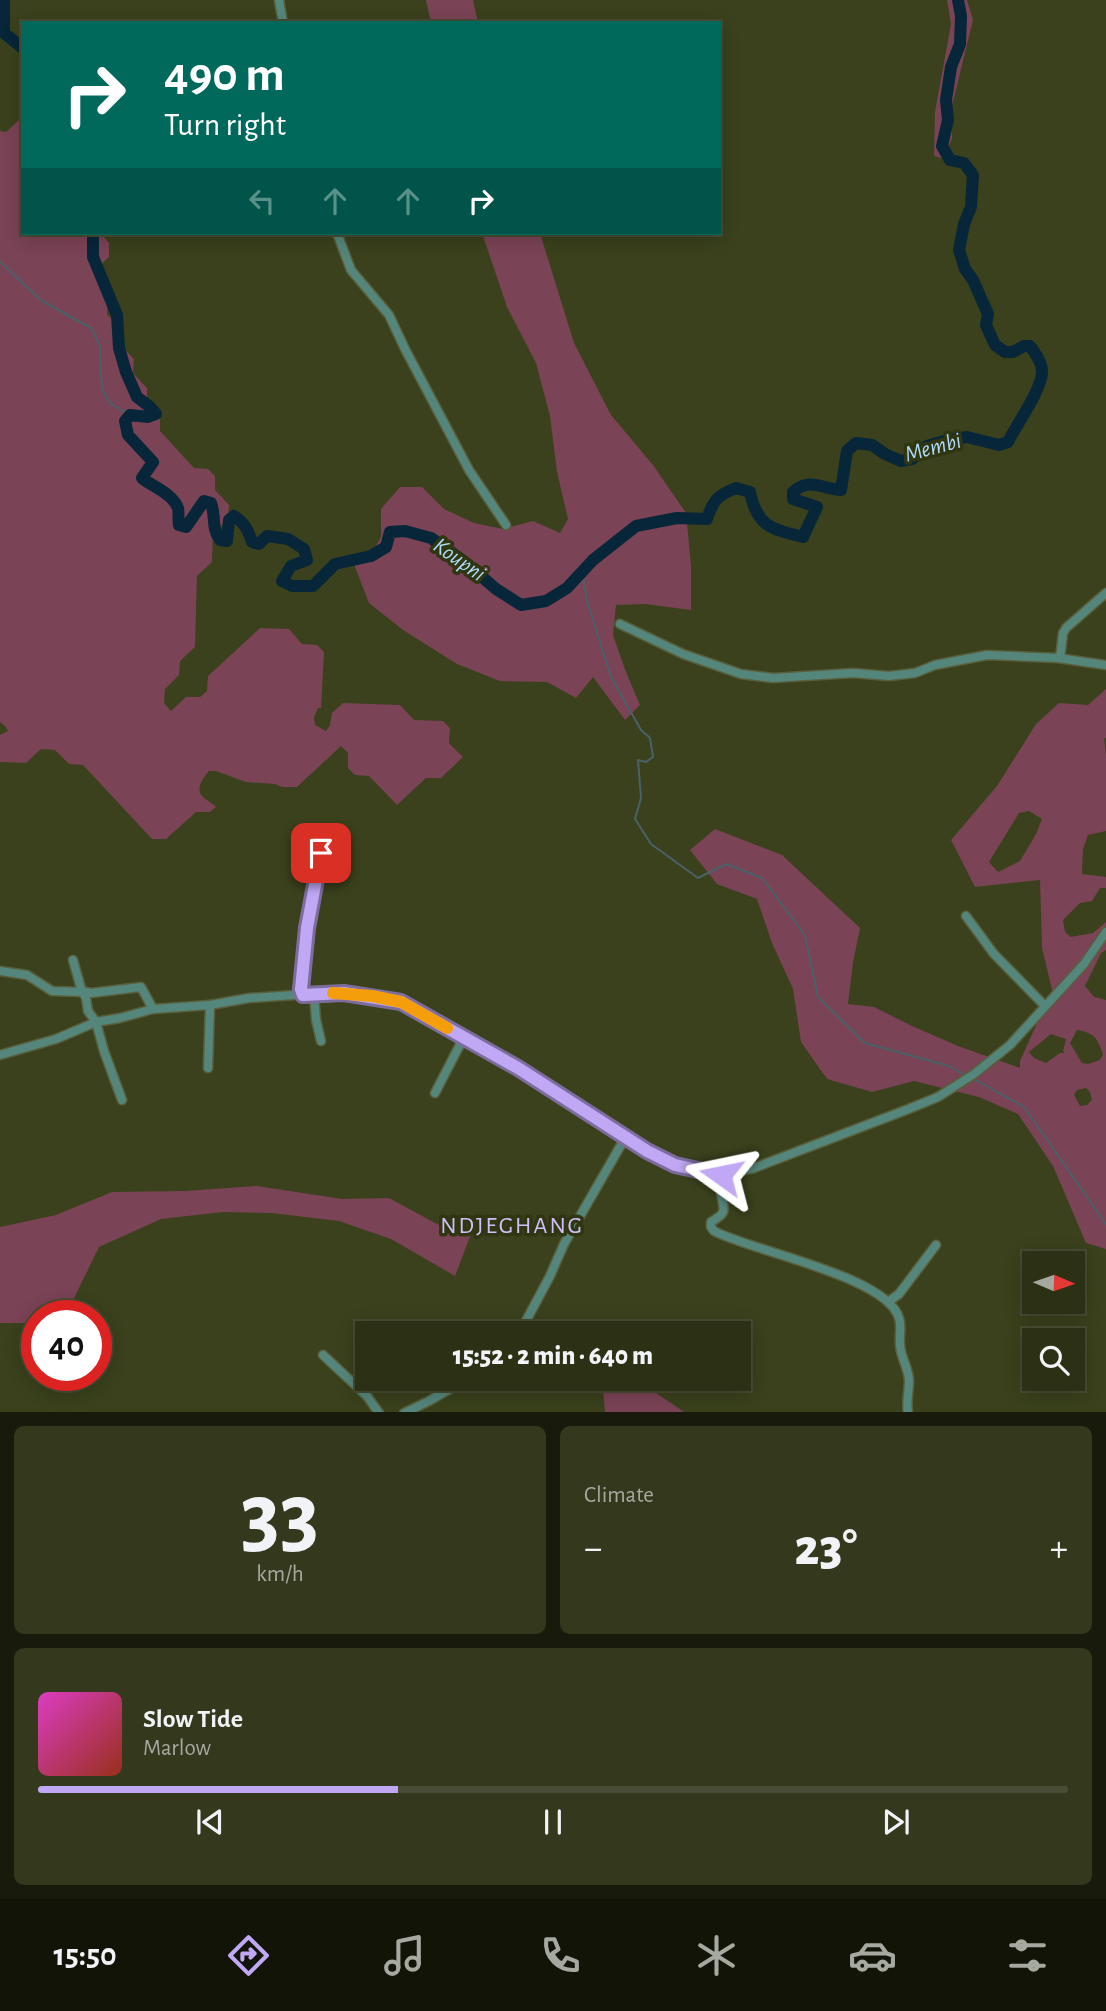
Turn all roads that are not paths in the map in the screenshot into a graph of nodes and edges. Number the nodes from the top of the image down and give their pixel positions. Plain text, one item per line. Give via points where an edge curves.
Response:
1 (279, 0) edge
2 (283, 21) edge
3 (338, 235) edge
4 (506, 525) dead end
5 (1106, 593) edge
6 (620, 624) dead end
7 (1060, 658) junction
8 (1106, 665) edge
9 (321, 853) dead end
10 (966, 916) dead end
11 (1106, 932) edge
12 (73, 960) dead end
13 (0, 971) edge
14 (84, 992) junction
15 (314, 994) junction
16 (303, 995) junction
17 (210, 1005) junction
18 (1045, 1006) junction
19 (153, 1009) junction
20 (96, 1022) junction
21 (464, 1037) junction
22 (321, 1041) dead end
23 (0, 1055) edge
24 (208, 1068) dead end
25 (435, 1093) dead end
26 (122, 1100) dead end
27 (625, 1138) junction
28 (721, 1175) junction
29 (936, 1245) dead end
30 (888, 1302) junction
31 (526, 1321) edge
32 (323, 1355) dead end
33 (446, 1391) edge
34 (379, 1412) edge
35 (404, 1412) edge
36 (908, 1412) edge

1 - 2 street
3 - 4 street via 351,270 389,315 469,470
5 - 7 street via 1066,628
6 - 7 street via 683,654 741,674 773,678 853,673 889,676 987,656
7 - 8 street
9 - 16 street via 307,928
10 - 18 street via 994,954
11 - 18 street
12 - 14 street
13 - 14 street via 30,976 51,991
14 - 19 street via 141,987
14 - 20 street
15 - 16 street
15 - 21 street via 344,993 401,1002
15 - 22 street
16 - 17 street
17 - 19 street
17 - 24 street
18 - 28 street via 1010,1045 937,1097 754,1168
19 - 20 street
20 - 23 street
20 - 26 street
21 - 25 street
21 - 27 street
27 - 28 street via 675,1165
27 - 31 street
28 - 30 street via 725,1205 722,1216 711,1222 714,1231 869,1288
29 - 30 street
30 - 36 street via 899,1315 900,1348 909,1377
32 - 34 street
33 - 35 street

